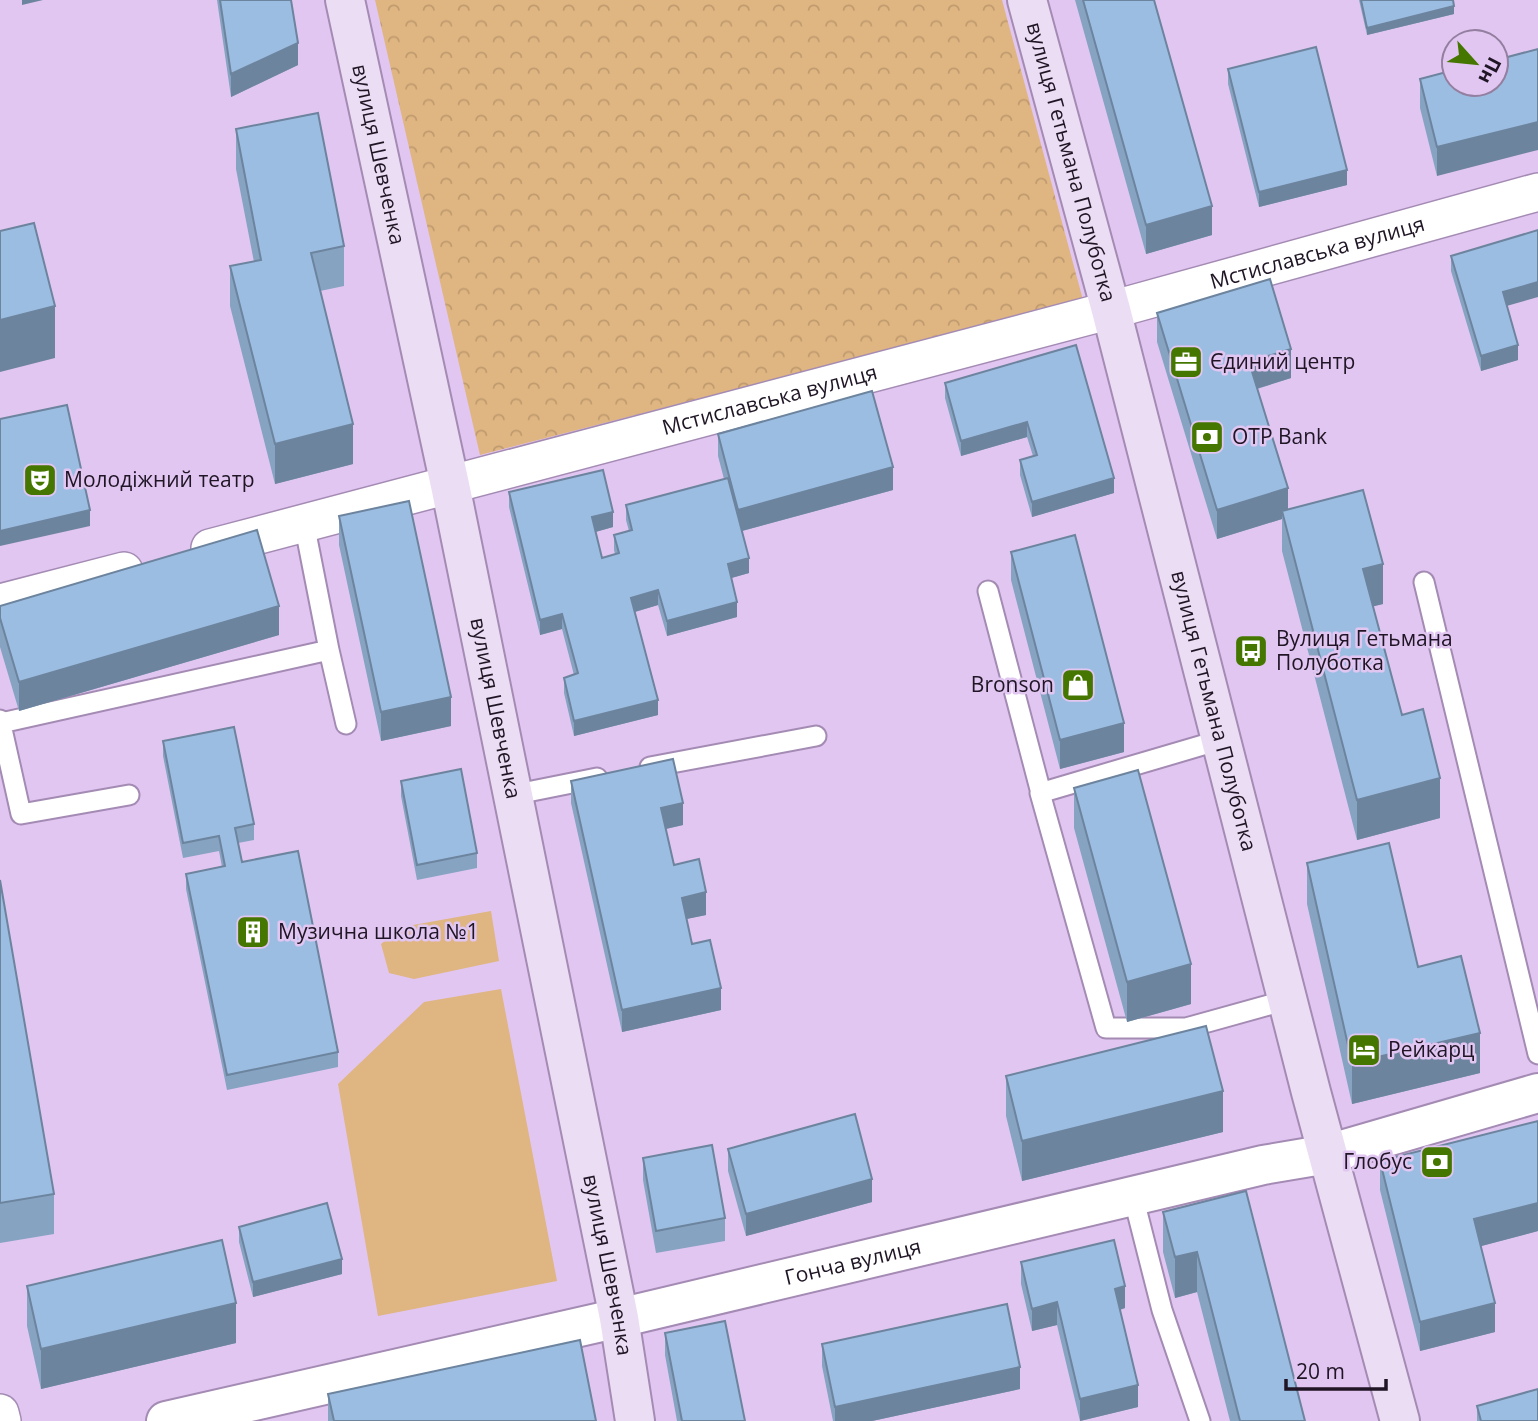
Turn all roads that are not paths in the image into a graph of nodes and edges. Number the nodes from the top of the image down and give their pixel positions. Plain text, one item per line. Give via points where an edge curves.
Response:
1 (345, 0) edge
2 (1027, 0) edge
3 (1538, 192) edge
4 (1111, 310) junction
5 (450, 485) junction
6 (304, 523) junction
7 (1424, 582) dead end
8 (988, 591) dead end
9 (0, 603) edge
10 (329, 650) junction
11 (0, 722) edge
12 (346, 724) dead end
13 (816, 736) dead end
14 (1220, 740) junction
15 (1041, 793) junction
16 (129, 795) dead end
17 (512, 795) junction
18 (1287, 1000) junction
19 (1538, 1054) edge
20 (1538, 1093) edge
21 (1328, 1154) junction
22 (1133, 1196) junction
23 (619, 1318) junction
24 (0, 1413) edge
25 (2, 1421) edge
26 (166, 1421) edge
27 (635, 1421) edge
28 (1200, 1421) edge
29 (1400, 1421) edge

1 - 5 main road, вулиця Шевченка
2 - 4 main road, вулиця Гетьмана Полуботка
3 - 4 street, Мстиславська вулиця
4 - 5 street, Мстиславська вулиця
4 - 14 main road, вулиця Гетьмана Полуботка
5 - 6 street, Мстиславська вулиця
5 - 17 main road, вулиця Шевченка
6 - 9 street, Мстиславська вулиця
6 - 10 lane
7 - 19 lane
8 - 15 lane
10 - 11 lane
10 - 12 lane
11 - 16 lane via 21,814
13 - 17 lane
14 - 15 lane
14 - 18 main road, вулиця Гетьмана Полуботка
15 - 18 lane via 1107,1028 1186,1028
17 - 23 main road, вулиця Шевченка
18 - 21 main road, вулиця Гетьмана Полуботка
20 - 21 street, Гонча вулиця
21 - 22 street, Гонча вулиця
21 - 29 main road, вулиця Гетьмана Полуботка
22 - 23 street, Гонча вулиця
22 - 28 lane via 1162,1310
23 - 26 street, Гонча вулиця
23 - 27 main road, вулиця Шевченка
24 - 25 street

